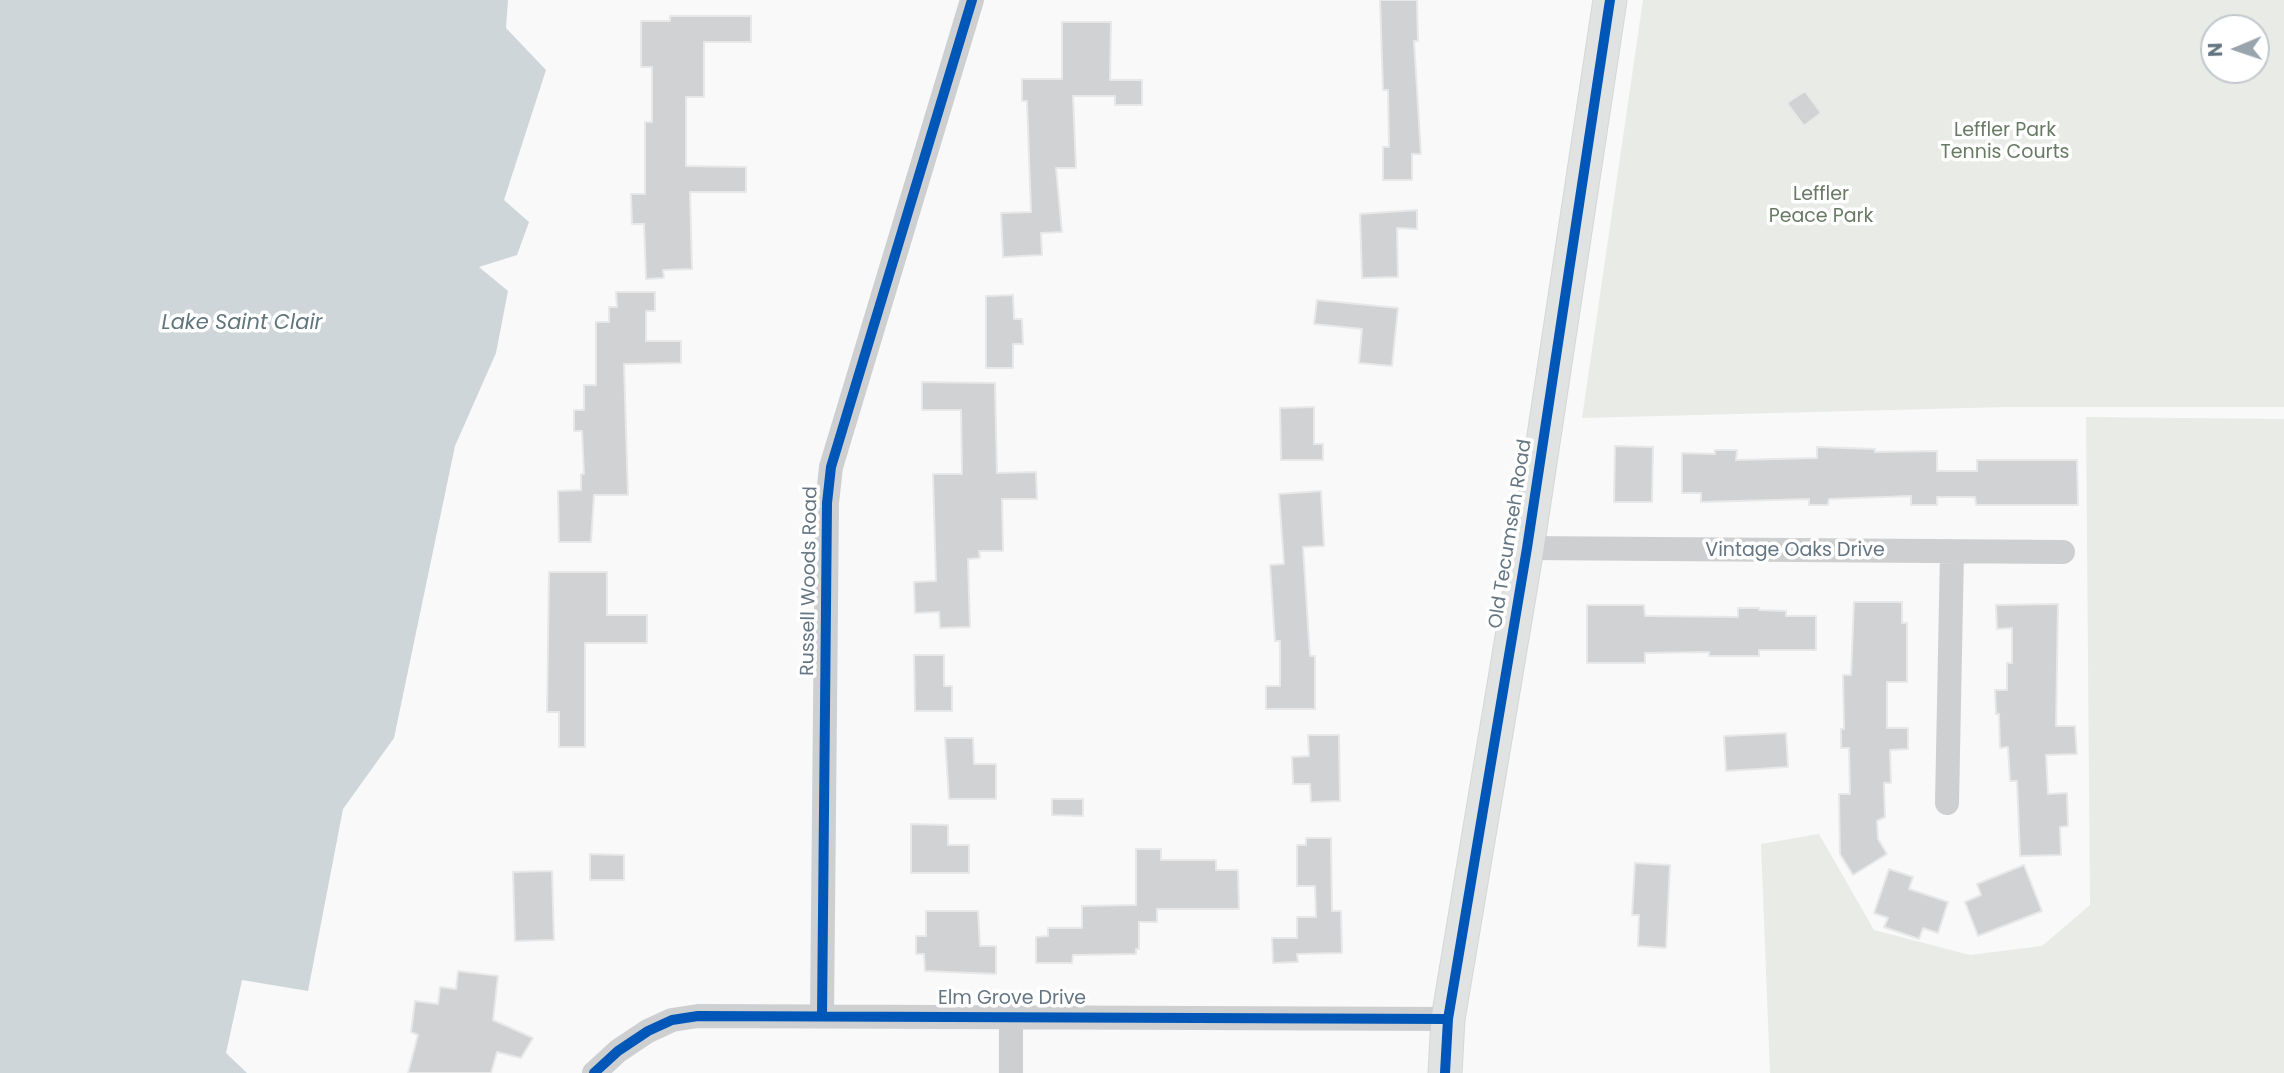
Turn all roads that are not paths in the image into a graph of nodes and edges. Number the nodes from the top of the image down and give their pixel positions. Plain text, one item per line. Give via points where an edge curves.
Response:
1 (972, 0) edge
2 (1610, 0) edge
3 (1527, 548) junction
4 (1952, 552) junction
5 (2063, 552) dead end
6 (1947, 803) dead end
7 (822, 1016) junction
8 (1011, 1016) junction
9 (1448, 1019) junction
10 (594, 1073) edge
11 (1011, 1073) edge
12 (1445, 1073) edge

1 - 7 street, Russell Woods Road via 831,467
2 - 3 main road, Old Tecumseh Road
3 - 4 street, Vintage Oaks Drive
3 - 9 main road, Old Tecumseh Road
4 - 5 street, Vintage Oaks Drive
4 - 6 street
7 - 8 street, Elm Grove Drive
7 - 10 street, Elm Grove Drive via 672,1020 628,1044
8 - 9 street, Elm Grove Drive
8 - 11 street
9 - 12 main road, Old Tecumseh Road

